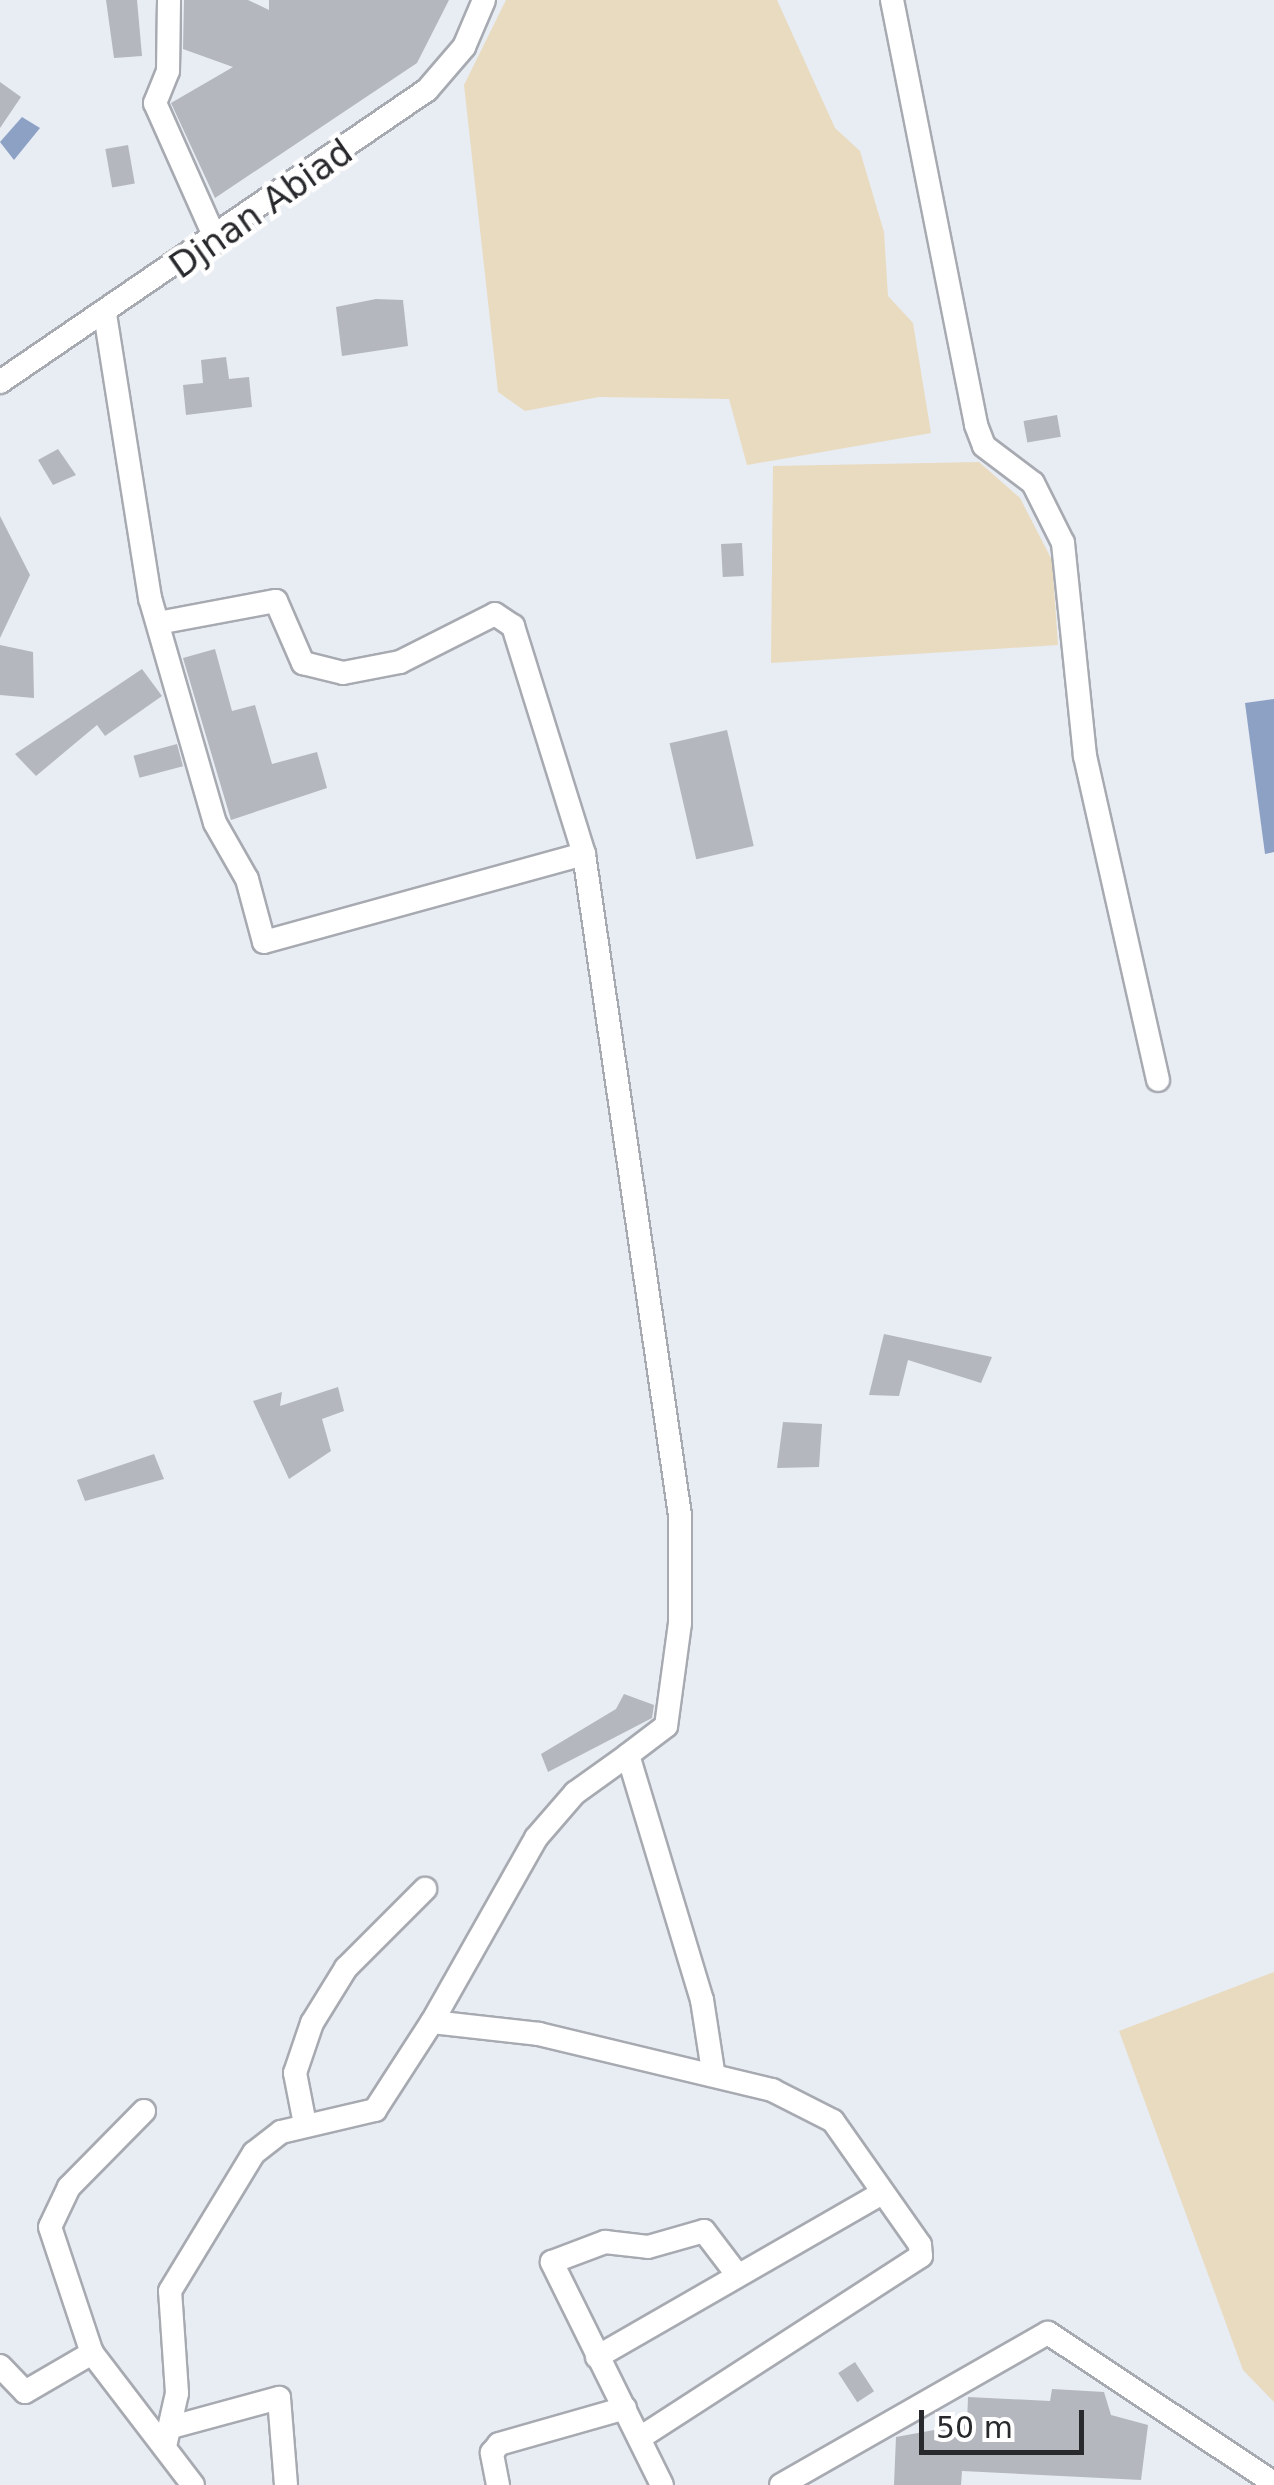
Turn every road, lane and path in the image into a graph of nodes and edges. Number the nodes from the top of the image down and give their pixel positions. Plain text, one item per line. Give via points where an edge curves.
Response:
1 (169, 0) edge
2 (484, 0) edge
3 (892, 0) edge
4 (217, 242) junction
5 (105, 314) junction
6 (0, 382) edge
7 (158, 623) junction
8 (584, 854) junction
9 (1158, 1080) dead end
10 (628, 1755) junction
11 (425, 1889) dead end
12 (432, 2022) junction
13 (713, 2071) junction
14 (144, 2112) dead end
15 (305, 2124) junction
16 (882, 2193) junction
17 (736, 2273) junction
18 (92, 2353) junction
19 (597, 2357) junction
20 (0, 2366) edge
21 (625, 2408) junction
22 (169, 2434) junction
23 (640, 2436) junction
24 (1274, 2483) edge
25 (193, 2485) edge
26 (286, 2485) edge
27 (498, 2485) edge
28 (662, 2485) edge
29 (781, 2485) edge

1 - 4 street via 168,72 155,103
2 - 4 street, Djnan Abiad via 464,47 427,90
3 - 9 street via 976,425 984,446 1033,484 1063,543 1085,756
4 - 5 street, Djnan Abiad
5 - 6 street, Djnan Abiad
5 - 7 street
7 - 8 street via 276,600 303,664 342,673 382,669 502,615
7 - 8 street via 215,823 248,879 264,942
8 - 10 street via 680,1515 680,1623 666,1726
10 - 12 street via 574,1793 536,1838
10 - 13 street via 702,2000
11 - 15 street via 346,1968 312,2022 295,2073
12 - 13 street
12 - 15 street via 375,2110
13 - 16 street via 833,2121
14 - 18 street via 52,2216 54,2254
15 - 22 street via 254,2153 170,2291
16 - 17 street
16 - 23 street via 921,2256
17 - 19 street
17 - 19 street via 704,2231 555,2258 551,2270
18 - 20 street via 25,2392
18 - 22 street
19 - 21 street
21 - 23 street
21 - 27 street via 499,2444
22 - 25 street
22 - 26 street via 278,2398
23 - 28 street
24 - 29 street via 1040,2333

